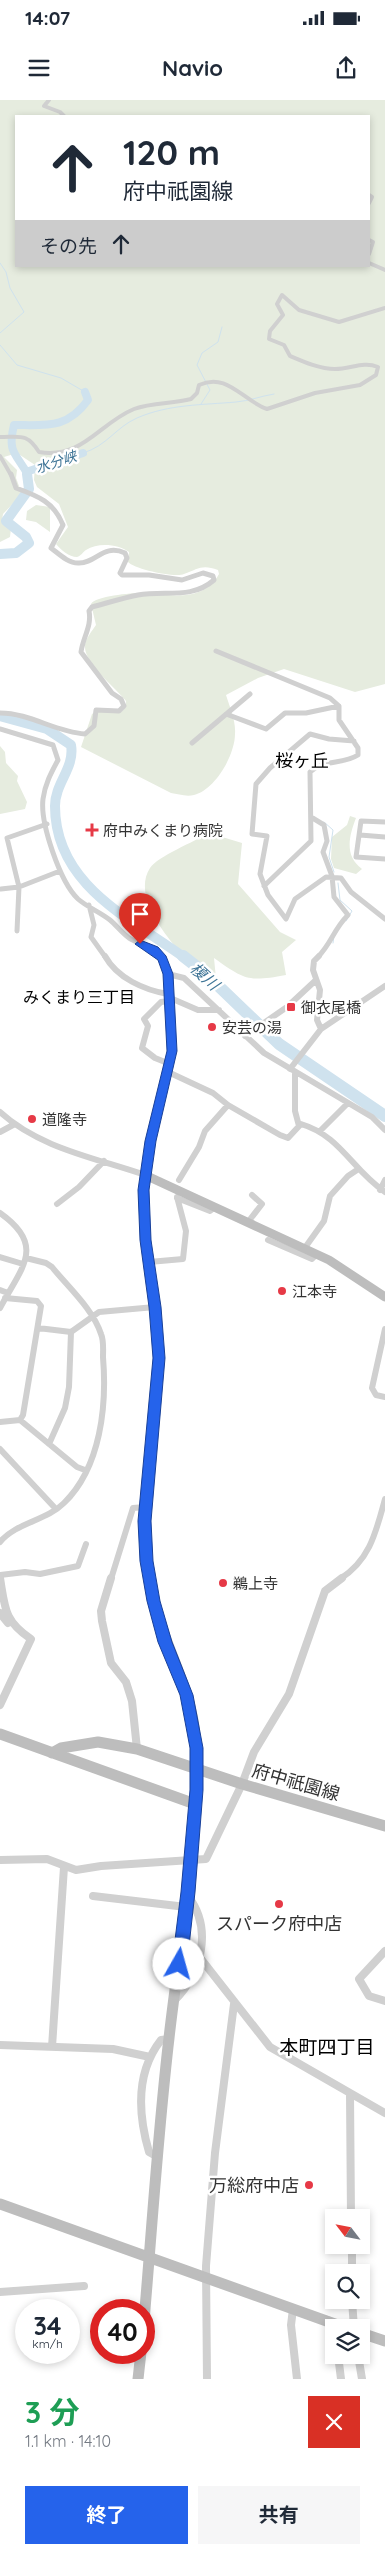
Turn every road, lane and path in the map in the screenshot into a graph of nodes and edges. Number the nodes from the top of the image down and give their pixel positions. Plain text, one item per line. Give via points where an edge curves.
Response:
1 (49, 100) edge
2 (63, 115) edge
3 (370, 240) edge
4 (370, 251) edge
5 (370, 264) edge
6 (385, 270) edge
7 (385, 308) edge
8 (0, 437) edge
9 (0, 456) edge
10 (216, 651) dead end
11 (250, 694) dead end
12 (339, 706) junction
13 (0, 714) edge
14 (226, 714) junction
15 (0, 729) edge
16 (354, 741) junction
17 (192, 743) dead end
18 (311, 817) junction
19 (385, 822) edge
20 (47, 824) junction
21 (360, 835) junction
22 (385, 837) edge
23 (385, 859) edge
24 (60, 871) junction
25 (332, 876) junction
26 (264, 886) junction
27 (19, 887) junction
28 (1, 889) edge
29 (89, 905) junction
30 (385, 919) edge
31 (17, 931) dead end
32 (168, 974) junction
33 (316, 980) junction
34 (385, 986) edge
35 (168, 997) junction
36 (219, 1010) junction
37 (321, 1029) junction
38 (245, 1036) junction
39 (169, 1068) junction
40 (293, 1071) junction
41 (348, 1103) junction
42 (228, 1105) junction
43 (0, 1112) edge
44 (13, 1125) junction
45 (299, 1126) junction
46 (385, 1130) edge
47 (320, 1131) junction
48 (0, 1132) edge
49 (104, 1161) junction
50 (357, 1170) junction
51 (145, 1175) junction
52 (180, 1180) dead end
53 (385, 1180) edge
54 (382, 1191) edge
55 (252, 1195) dead end
56 (57, 1204) dead end
57 (215, 1207) junction
58 (0, 1213) edge
59 (248, 1222) junction
60 (268, 1240) dead end
61 (304, 1249) junction
62 (316, 1255) junction
63 (0, 1257) edge
64 (24, 1261) junction
65 (149, 1262) junction
66 (0, 1290) edge
67 (6, 1296) junction
68 (385, 1296) edge
69 (155, 1307) junction
70 (0, 1308) edge
71 (91, 1317) junction
72 (38, 1328) junction
73 (385, 1329) edge
74 (71, 1332) junction
75 (385, 1397) edge
76 (20, 1420) junction
77 (0, 1422) edge
78 (49, 1444) junction
79 (0, 1449) edge
80 (85, 1470) junction
81 (385, 1498) edge
82 (145, 1507) junction
83 (55, 1508) junction
84 (0, 1542) edge
85 (86, 1544) dead end
86 (0, 1576) edge
87 (0, 1612) edge
88 (10, 1624) junction
89 (0, 1705) edge
90 (0, 1734) edge
91 (137, 1748) junction
92 (52, 1753) junction
93 (197, 1770) junction
94 (242, 1784) junction
95 (195, 1804) junction
96 (385, 1826) edge
97 (0, 1860) edge
98 (190, 1861) junction
99 (64, 1867) junction
100 (93, 1896) dead end
101 (187, 1902) junction
102 (385, 1951) edge
103 (201, 1959) junction
104 (174, 2001) junction
105 (385, 2001) edge
106 (234, 2004) junction
107 (170, 2039) junction
108 (0, 2045) edge
109 (52, 2047) junction
110 (150, 2057) junction
111 (350, 2094) junction
112 (385, 2112) edge
113 (158, 2157) junction
114 (0, 2204) edge
115 (351, 2209) edge
116 (150, 2257) junction
117 (207, 2278) junction
118 (84, 2286) dead end
119 (0, 2292) edge
120 (146, 2299) edge
121 (293, 2309) junction
122 (325, 2321) edge
123 (370, 2336) edge
124 (385, 2341) edge
125 (140, 2364) edge
126 (339, 2364) edge
127 (360, 2364) edge
128 (138, 2379) edge
129 (207, 2379) edge
130 (297, 2379) edge
131 (341, 2379) edge
132 (362, 2379) edge

1 - 2 street via 44,106
3 - 4 street via 373,242
5 - 6 street
7 - 8 street via 339,322 299,310 282,295 277,304 283,315 270,331 269,339 284,345 290,356 324,368 340,369 367,363 378,367 376,375 360,385 301,397 267,409 229,385 211,380 199,385 197,393 190,399 133,410 99,435 74,448 46,454 39,452 31,440
9 - 13 street via 16,488 54,506 63,525 51,548 71,563 85,563 116,549 125,553 127,558 122,575 182,580 203,573 213,576 214,580 186,594 140,596 92,607 89,611 90,628 82,643 84,660 124,706 119,711 96,710 94,726 84,734 11,714
10 - 12 street via 330,698
11 - 14 street
12 - 14 street via 294,715 285,713 266,729
12 - 16 street via 342,726
14 - 17 street
15 - 20 street via 53,745 58,760 45,788 43,801
16 - 18 street via 358,754 352,760 329,760 310,772
16 - 26 street via 310,734 256,784 252,834 267,836 260,868
18 - 25 street via 324,825 326,841 323,852
18 - 26 street via 311,841
19 - 21 street via 361,821
20 - 24 street
20 - 27 street via 7,838
21 - 22 street
21 - 23 street via 356,858
24 - 27 street
24 - 29 street via 70,890
25 - 26 street via 295,899 286,919
25 - 30 street via 341,878 351,892
25 - 33 street via 334,897 348,915 335,928 328,947 314,961
27 - 28 street
27 - 31 street
29 - 32 street via 128,936 154,950 162,958
29 - 35 street via 94,926 91,937 102,947 116,971
32 - 35 street
32 - 36 street via 184,978
33 - 37 street via 320,990 317,1020
33 - 38 street via 287,1007
34 - 37 street
35 - 36 street via 198,1010
35 - 39 street via 172,1051
35 - 39 street via 144,1019 148,1026 142,1048
36 - 38 street
37 - 40 street
38 - 40 street via 264,1053
39 - 42 street
39 - 51 street via 150,1141
40 - 41 street
40 - 45 street via 297,1084 295,1111
41 - 46 street via 372,1117
41 - 47 street
42 - 45 street via 288,1138
42 - 52 street via 204,1131
43 - 44 street
44 - 48 street
44 - 49 street via 45,1141
45 - 47 street via 304,1124
47 - 50 street via 341,1144
49 - 51 street
49 - 56 street
50 - 54 street
50 - 61 street via 330,1196 324,1221
51 - 57 street
51 - 65 street via 143,1198
53 - 54 street
55 - 59 street via 262,1204
57 - 59 street
57 - 65 street via 210,1211 177,1197 186,1231 183,1259
58 - 64 street via 23,1234 28,1244
59 - 61 street
60 - 62 street via 312,1259
61 - 62 street
62 - 68 street via 350,1272
63 - 64 street
64 - 67 street
64 - 71 street via 46,1263 52,1267
65 - 69 street
66 - 67 street
67 - 70 street
67 - 72 street via 37,1301 42,1306
69 - 71 street via 99,1312
69 - 82 street via 159,1358
71 - 74 street
71 - 80 street via 101,1332 106,1379 100,1433
72 - 74 street
72 - 76 street via 29,1388
73 - 75 street via 372,1388 376,1394
74 - 78 street via 65,1408
76 - 77 street
76 - 78 street
78 - 80 street
79 - 83 street
80 - 83 street via 72,1494
81 - 94 street via 377,1535 364,1558 325,1591 290,1694 254,1752
82 - 91 street via 133,1508 100,1623 110,1661 126,1682 136,1709
82 - 93 street via 149,1581 165,1642 190,1708
83 - 84 street via 11,1532
85 - 86 street via 78,1566 40,1574 25,1572
86 - 88 street
87 - 88 street
88 - 89 street via 31,1639
90 - 92 street
91 - 92 street, 府中祇園線 via 98,1742 61,1748
91 - 93 street, 府中祇園線
92 - 95 street
93 - 94 street, 府中祇園線
93 - 95 street
94 - 96 street, 府中祇園線
94 - 98 street via 206,1859
95 - 98 street
97 - 99 street via 47,1859
98 - 99 street via 76,1870
98 - 101 street
99 - 109 street
100 - 101 street
101 - 103 street via 200,1912
101 - 104 street
102 - 105 street via 359,1979 369,1996
103 - 104 street via 183,1995
103 - 106 street
104 - 107 street
106 - 111 street via 270,2046
106 - 117 street via 215,2153
107 - 110 street via 161,2040
107 - 113 street
108 - 109 street
109 - 110 street via 113,2049
110 - 113 street via 139,2106 149,2152
111 - 112 street
111 - 115 street
113 - 116 street
114 - 116 street
116 - 117 street
116 - 120 street
117 - 121 street
117 - 129 street
118 - 119 street
121 - 122 street
121 - 130 street via 291,2325
123 - 124 street
125 - 128 street
126 - 131 street
127 - 132 street

